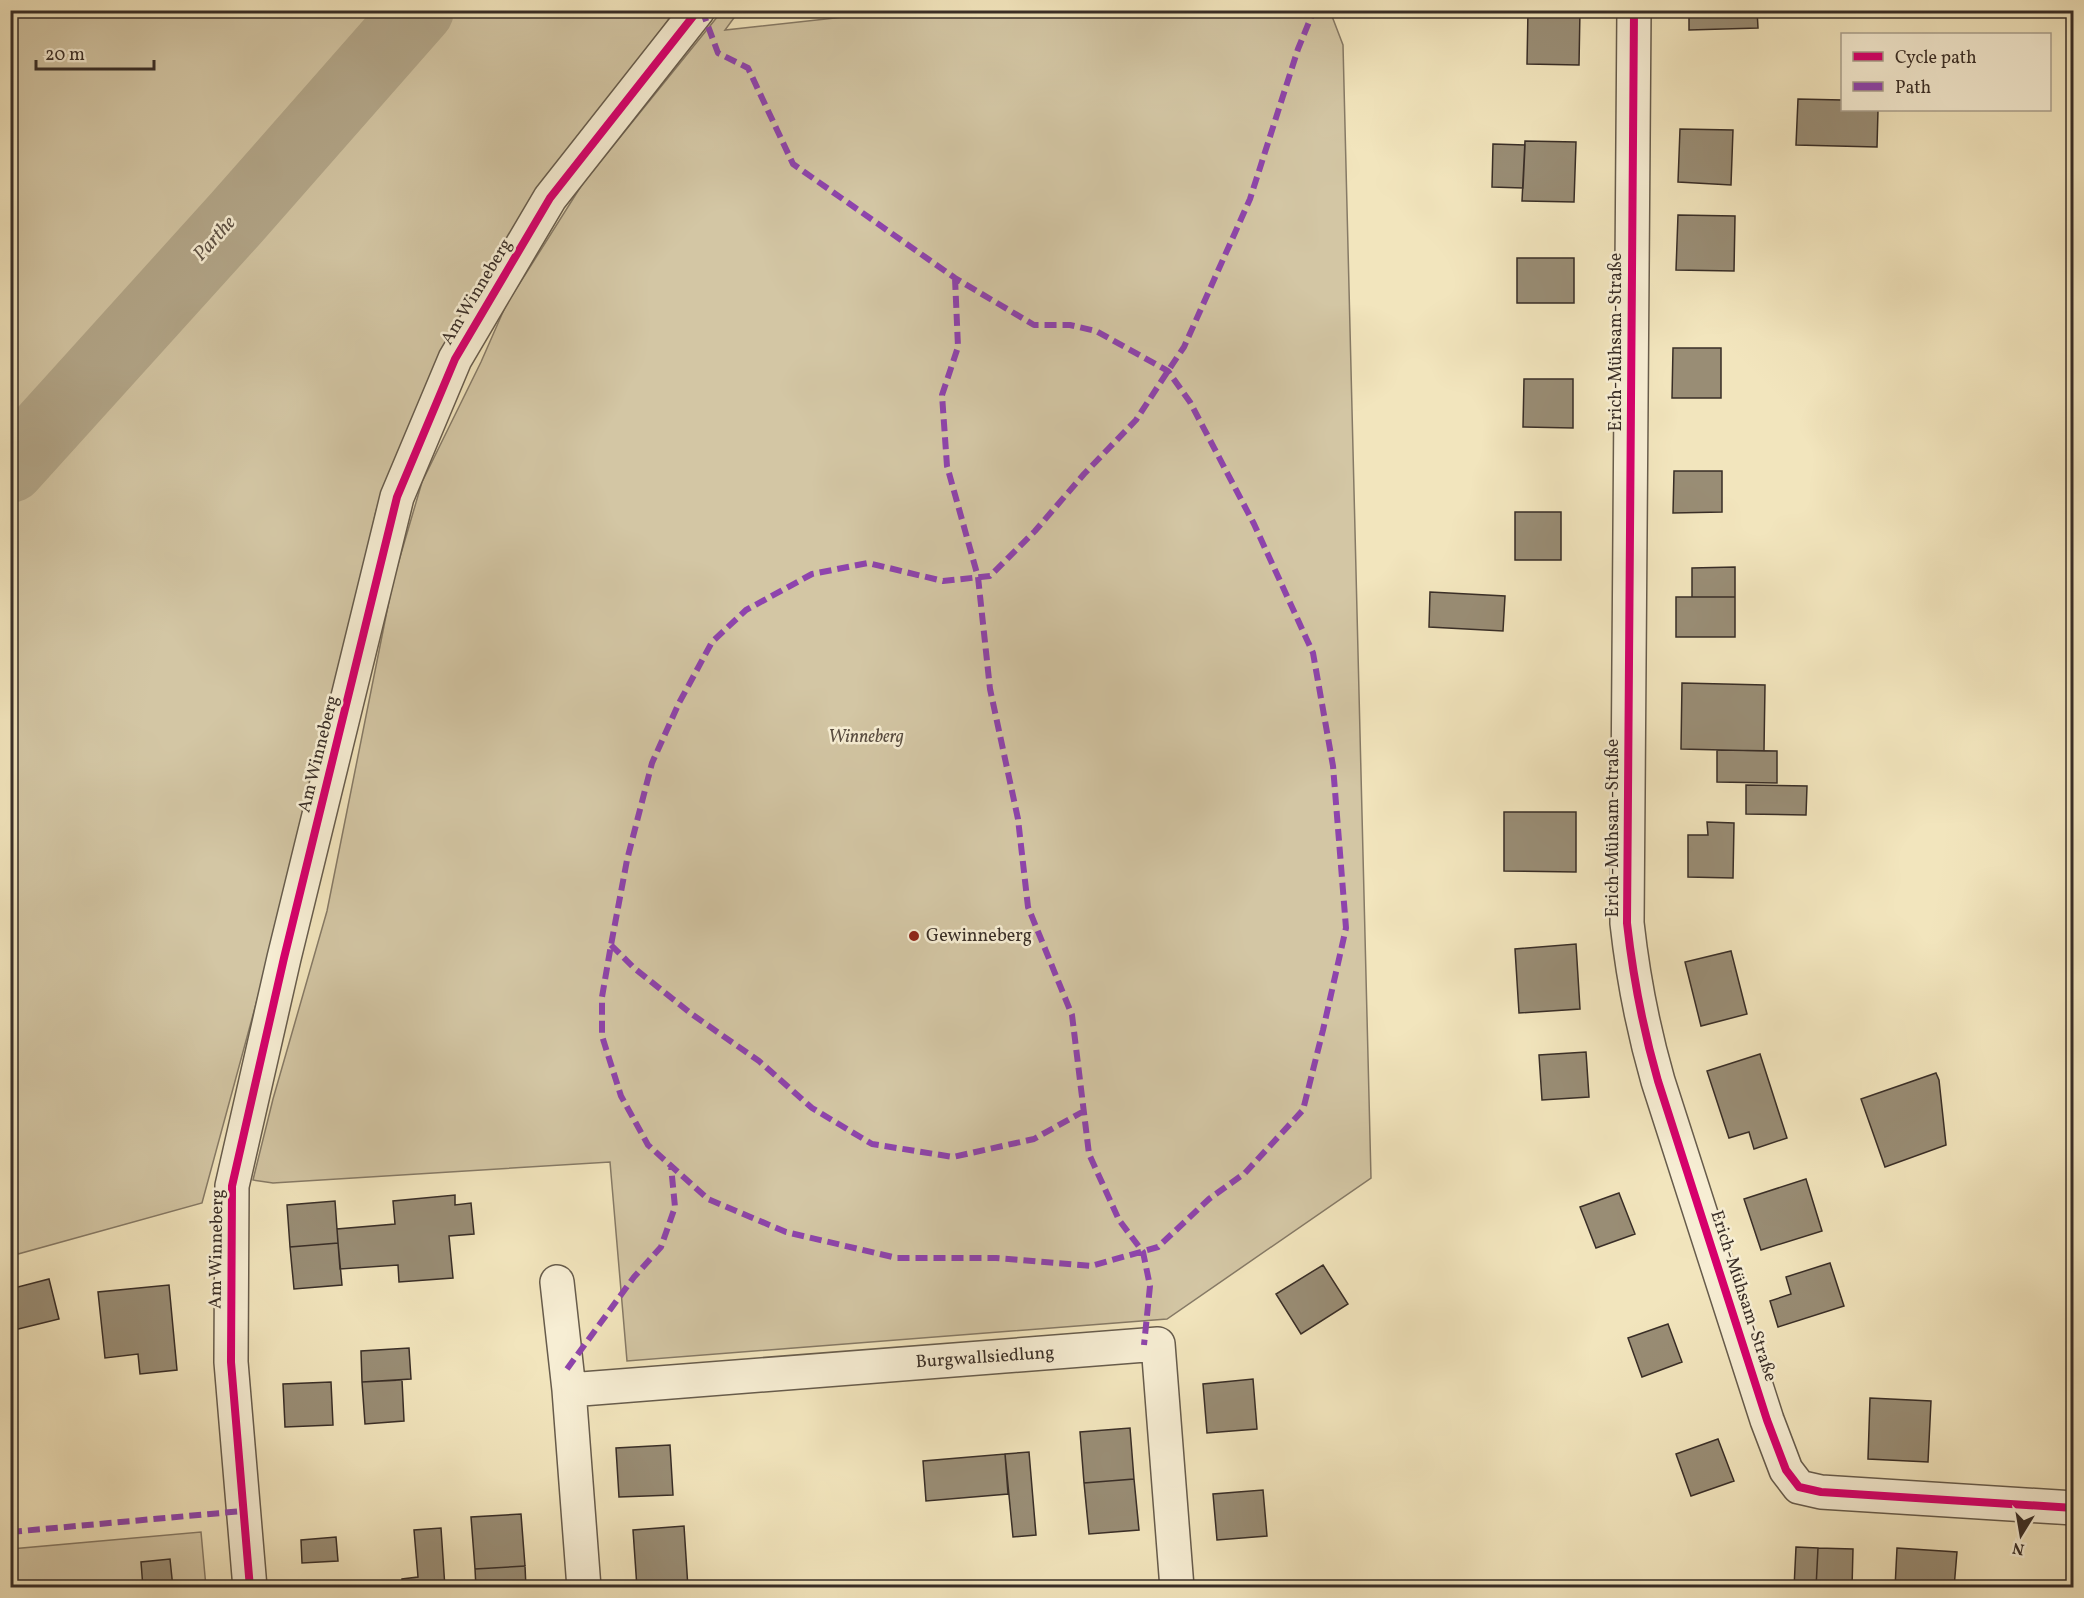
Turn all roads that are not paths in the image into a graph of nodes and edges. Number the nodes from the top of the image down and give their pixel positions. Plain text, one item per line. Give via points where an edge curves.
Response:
1 (698, 10) edge
2 (1634, 10) edge
3 (557, 1282) dead end
4 (569, 1390) junction
5 (2073, 1508) edge
6 (249, 1587) edge
7 (584, 1587) edge
8 (1177, 1587) edge

1 - 6 street, Am Winneberg via 550,198 455,359 397,497 232,1186 231,1362
2 - 5 street, Erich-Mühsam-Straße via 1627,923 1644,1032 1658,1081 1767,1420 1786,1470 1799,1487 1821,1492
3 - 4 street
4 - 7 street
4 - 8 street, Burgwallsiedlung via 1158,1344

